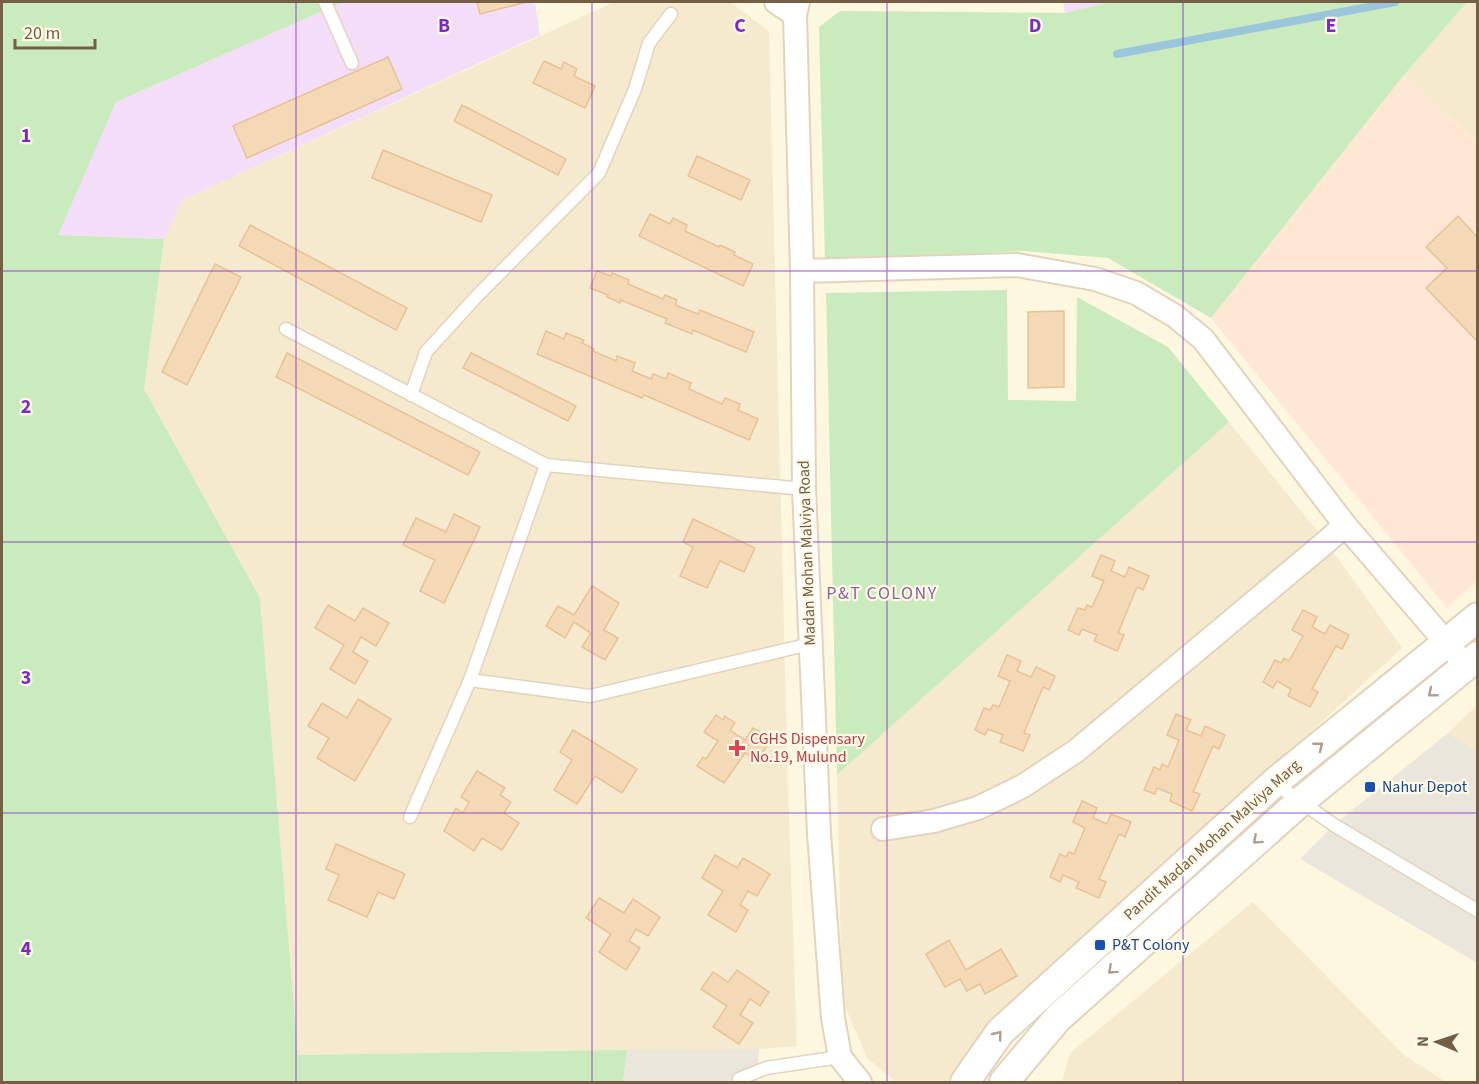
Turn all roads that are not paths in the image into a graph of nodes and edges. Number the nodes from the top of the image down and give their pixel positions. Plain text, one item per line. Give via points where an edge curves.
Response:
1 (325, 2) edge
2 (776, 2) edge
3 (797, 8) edge
4 (670, 14) dead end
5 (352, 63) dead end
6 (802, 271) junction
7 (286, 329) dead end
8 (411, 394) junction
9 (546, 465) junction
10 (804, 489) junction
11 (1345, 525) junction
12 (1478, 617) edge
13 (1446, 643) junction
14 (810, 644) junction
15 (1472, 661) edge
16 (470, 680) junction
17 (1274, 783) junction
18 (1301, 801) junction
19 (410, 817) dead end
20 (883, 829) dead end
21 (1478, 910) edge
22 (840, 1057) junction
23 (739, 1083) edge
24 (860, 1083) edge
25 (965, 1083) edge
26 (1004, 1083) edge

1 - 5 lane
2 - 3 street
3 - 6 street, Madan Mohan Malviya Road
4 - 8 lane via 649,43 635,89 599,173 426,352
6 - 10 street, Madan Mohan Malviya Road
6 - 11 street via 1017,265 1095,279 1136,293 1175,316 1203,339
7 - 8 lane
8 - 9 lane
9 - 10 lane
9 - 16 lane
10 - 14 street, Madan Mohan Malviya Road
11 - 13 street
11 - 20 street via 1076,751 1023,786 978,808
12 - 13 street, Pandit Madan Mohan Malviya Marg
13 - 15 street
17 -> 13 street, Pandit Madan Mohan Malviya Marg
14 - 16 lane via 590,696
14 - 22 street, Madan Mohan Malviya Road via 820,845 833,1018
15 -> 18 street, Pandit Madan Mohan Malviya Marg
16 - 19 lane
17 - 18 lane
25 -> 17 street, Pandit Madan Mohan Malviya Marg via 1000,1032
18 - 21 lane via 1334,825
18 -> 26 street, Pandit Madan Mohan Malviya Marg via 1058,1018
22 - 23 lane via 766,1068 739,1079
22 - 24 street, Madan Mohan Malviya Road

